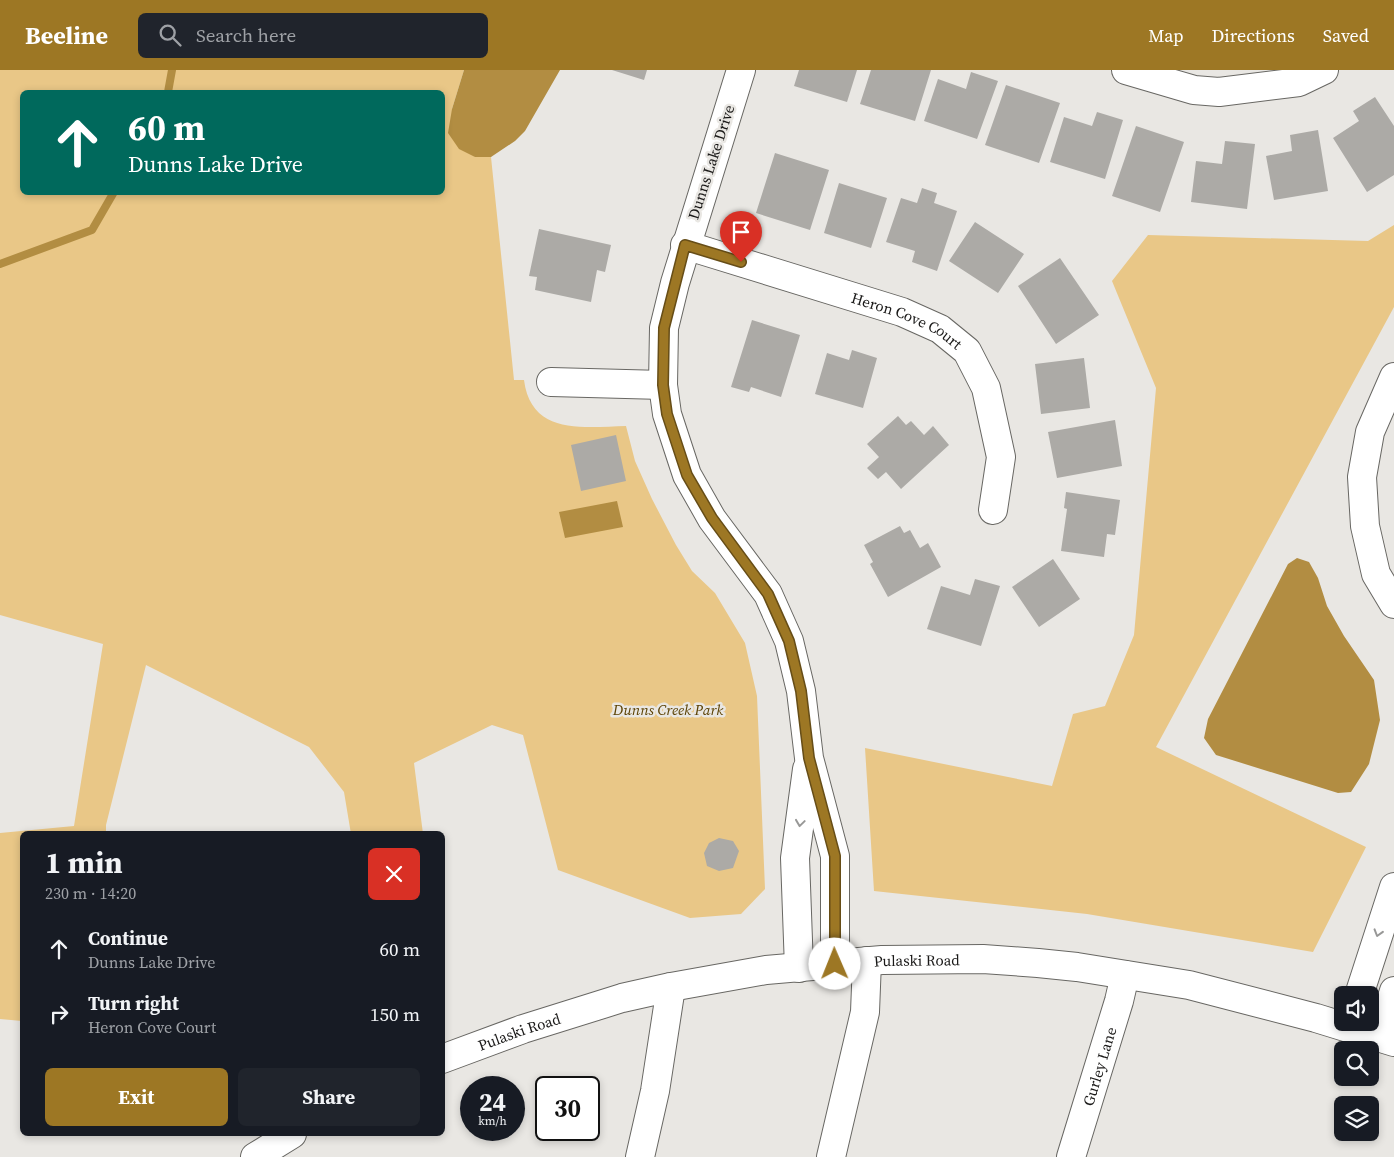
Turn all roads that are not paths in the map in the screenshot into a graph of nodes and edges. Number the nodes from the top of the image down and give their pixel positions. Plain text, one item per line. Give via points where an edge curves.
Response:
1 (741, 70) edge
2 (1126, 70) edge
3 (1324, 70) edge
4 (685, 245) junction
5 (1394, 377) edge
6 (551, 382) dead end
7 (663, 385) junction
8 (993, 510) dead end
9 (1394, 604) edge
10 (809, 758) junction
11 (1394, 887) edge
12 (867, 961) junction
13 (835, 964) junction
14 (799, 968) junction
15 (1124, 975) junction
16 (1362, 986) edge
17 (671, 987) junction
18 (1394, 991) edge
19 (1334, 1021) edge
20 (1364, 1031) edge
21 (1386, 1040) edge
22 (445, 1058) edge
23 (289, 1136) edge
24 (255, 1157) edge
25 (640, 1157) edge
26 (831, 1157) edge
27 (1071, 1157) edge

1 - 4 street, Dunns Lake Drive
2 - 3 street via 1194,90 1219,92 1298,82
4 - 7 street, Dunns Lake Drive via 664,328
4 - 8 street, Heron Cove Court via 902,312 940,329 967,351 986,388 1002,457
5 - 9 street via 1370,432 1362,477 1365,526 1376,574
6 - 7 street
7 - 10 street, Dunns Lake Drive via 667,414 687,475 712,518 768,594 789,641 801,691
10 - 13 street via 835,856
10 -> 14 street via 795,858
11 -> 16 street
12 - 13 street, Pulaski Road
12 - 15 street, Pulaski Road via 983,959
12 - 26 street via 865,1012
13 - 14 street, Pulaski Road
14 - 17 street, Pulaski Road via 766,970
15 - 19 street, Pulaski Road via 1189,985
15 - 27 street, Gurley Lane
17 - 22 street, Pulaski Road via 622,998 532,1026
17 - 25 street via 655,1091
18 - 21 street
20 - 21 street, Pulaski Road
23 - 24 street

